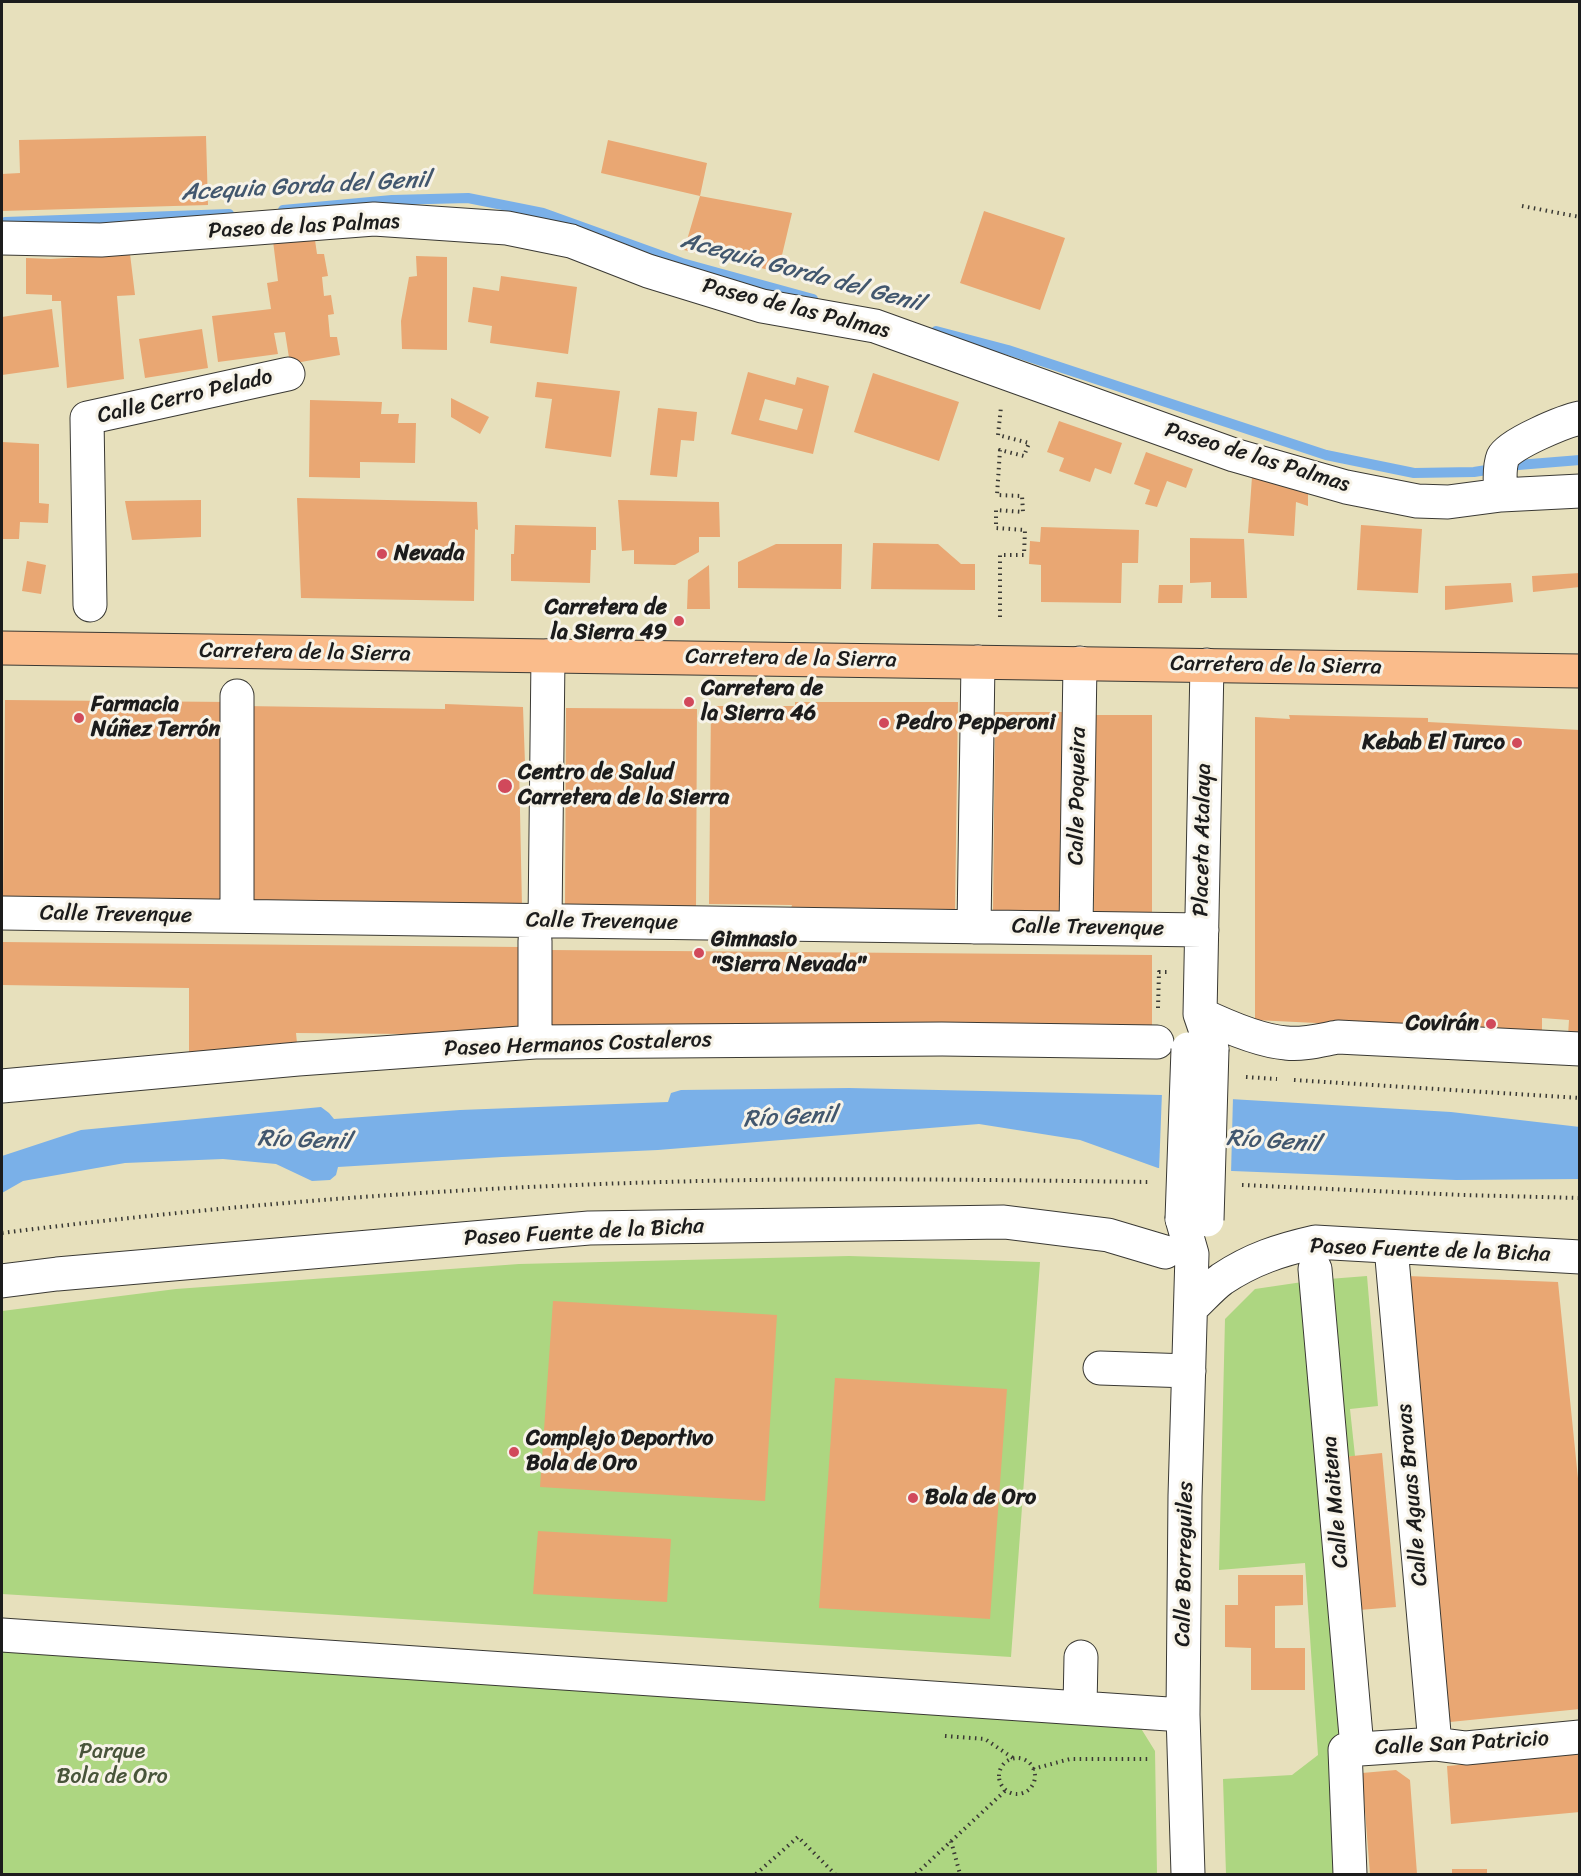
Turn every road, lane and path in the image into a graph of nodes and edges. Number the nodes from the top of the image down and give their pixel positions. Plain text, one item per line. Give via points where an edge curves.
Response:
1 (1522, 206) dead end
2 (1580, 217) edge
3 (2, 238) edge
4 (288, 374) dead end
5 (1580, 418) edge
6 (999, 422) dead end
7 (1501, 476) junction
8 (1580, 491) edge
9 (90, 605) dead end
10 (1000, 617) dead end
11 (2, 648) edge
12 (548, 656) junction
13 (978, 662) junction
14 (1080, 663) junction
15 (1207, 665) junction
16 (1580, 671) edge
17 (237, 696) dead end
18 (237, 907) dead end
19 (2, 913) edge
20 (974, 927) junction
21 (1076, 928) junction
22 (1202, 930) junction
23 (540, 931) junction
24 (1173, 972) dead end
25 (1200, 1014) junction
26 (535, 1042) junction
27 (1185, 1047) junction
28 (1580, 1049) edge
29 (1236, 1077) dead end
30 (1281, 1080) dead end
31 (1292, 1080) dead end
32 (2, 1086) edge
33 (1580, 1098) edge
34 (1234, 1185) dead end
35 (1580, 1198) edge
36 (1195, 1219) joint
37 (1391, 1247) junction
38 (1179, 1253) junction
39 (1580, 1257) edge
40 (1315, 1269) dead end
41 (2, 1281) edge
42 (1191, 1308) junction
43 (1100, 1368) dead end
44 (1189, 1371) junction
45 (2, 1635) edge
46 (1081, 1657) dead end
47 (1080, 1707) junction
48 (1183, 1714) junction
49 (1580, 1737) edge
50 (1350, 1743) junction
51 (1435, 1744) junction
52 (1163, 1760) dead end
53 (1033, 1769) junction
54 (1005, 1791) junction
55 (951, 1841) junction
56 (756, 1875) edge
57 (835, 1875) edge
58 (916, 1875) edge
59 (960, 1875) edge
60 (1188, 1875) edge
61 (1350, 1875) edge

1 - 2 path
3 - 7 street, Paseo de las Palmas via 101,240 374,219 507,228 571,241 648,271 762,306 875,326 1234,455 1346,487 1417,501 1448,502
4 - 9 street, Calle Cerro Pelado via 87,418
5 - 7 street, Paseo de las Palmas via 1515,446
6 - 10 path via 998,435 1029,443 1024,456 1000,450 997,495 1022,496 1023,512 996,510 996,528 1025,530 1024,555 1000,555
7 - 8 street, Paseo de las Palmas
11 - 12 main road, Carretera de la Sierra
12 - 13 main road, Carretera de la Sierra
12 - 23 street
13 - 14 main road, Carretera de la Sierra
13 - 20 street
14 - 15 main road, Carretera de la Sierra
14 - 21 street, Calle Poqueira
15 - 16 main road, Carretera de la Sierra
15 - 22 street, Placeta Atalaya
17 - 18 street
19 - 23 street, Calle Trevenque
20 - 21 street, Calle Trevenque
20 - 23 street, Calle Trevenque
21 - 22 street, Calle Trevenque
22 - 25 street, Placeta Atalaya
23 - 26 street
24 - 27 path via 1159,972
25 - 27 street, Placeta Atalaya
25 - 28 street via 1226,1027 1285,1043 1304,1044 1338,1037
26 - 27 street, Paseo Hermanos Costaleros via 930,1039
26 - 32 street, Paseo Hermanos Costaleros
27 - 36 street, Placeta Atalaya, bridge
29 - 30 path
31 - 33 path
34 - 35 path
36 - 38 street, Calle Borreguiles
37 - 39 street, Paseo Fuente de la Bicha
37 - 42 street, Paseo Fuente de la Bicha via 1315,1242 1280,1250 1221,1280
37 - 51 street, Calle Aguas Bravas
38 - 41 street, Paseo Fuente de la Bicha via 1108,1235 1004,1222 601,1228
38 - 42 street, Calle Borreguiles
40 - 50 street, Calle Maitena
42 - 44 street, Calle Borreguiles
43 - 44 street
44 - 48 street, Calle Borreguiles
45 - 47 street
46 - 47 street
47 - 48 street
48 - 60 street, Calle Borreguiles
49 - 51 street, Calle San Patricio via 1466,1748
50 - 51 street, Calle San Patricio
50 - 61 street, Calle Maitena
52 - 53 path via 1070,1759
53 - 54 path via 1034,1780 1028,1791 1016,1795
53 - 54 path via 1025,1760 1007,1761 999,1775
54 - 55 path
55 - 58 path
55 - 59 path
56 - 57 path via 798,1838

